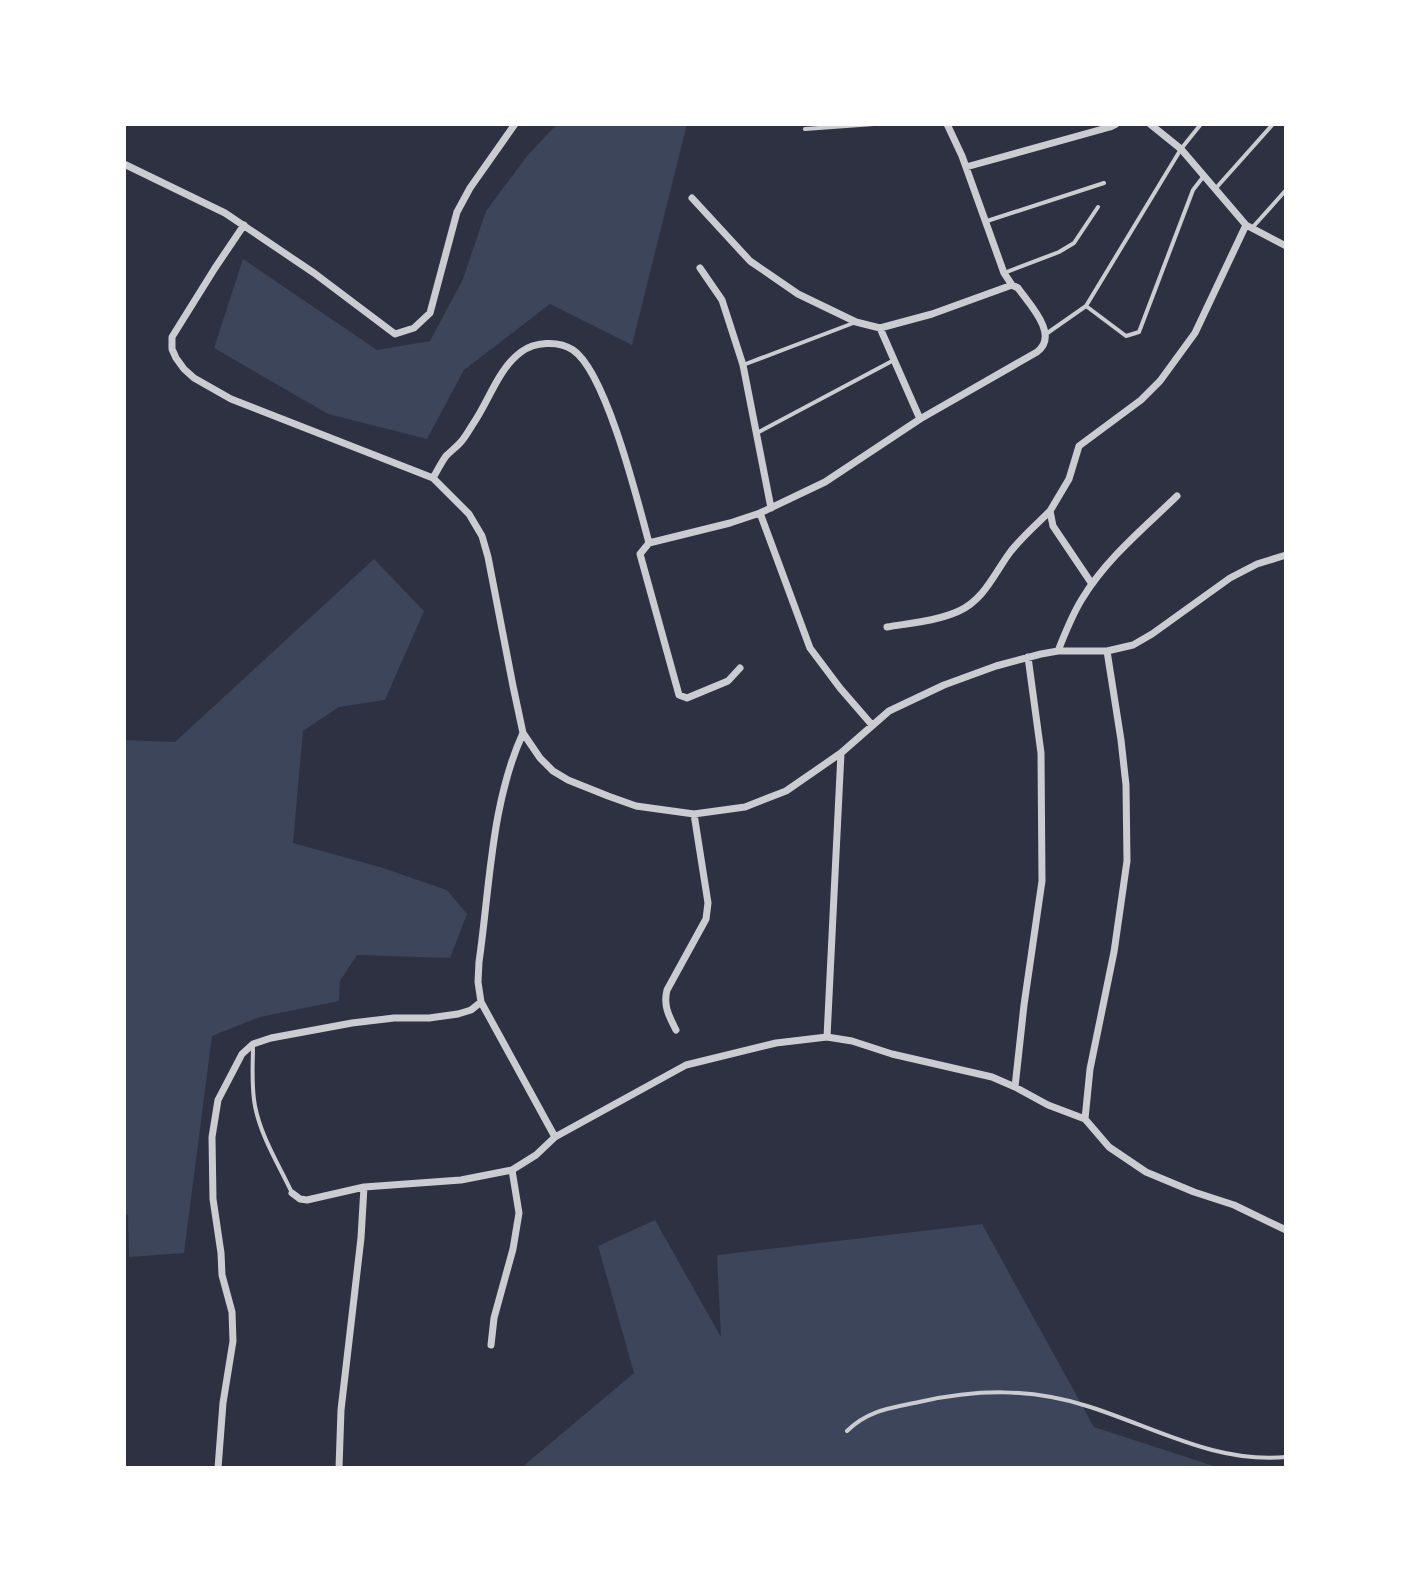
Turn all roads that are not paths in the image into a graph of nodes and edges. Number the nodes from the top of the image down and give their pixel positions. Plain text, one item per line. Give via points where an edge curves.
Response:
1 (515, 124) edge
2 (874, 124) edge
3 (947, 124) edge
4 (1116, 124) edge
5 (1150, 124) edge
6 (1201, 124) edge
7 (1273, 124) edge
8 (805, 129) dead end
9 (1181, 149) junction
10 (124, 164) edge
11 (966, 167) junction
12 (1204, 175) junction
13 (1104, 183) dead end
14 (1216, 189) junction
15 (1286, 190) edge
16 (692, 198) dead end
17 (1098, 207) dead end
18 (985, 221) junction
19 (244, 225) junction
20 (1249, 226) junction
21 (1286, 246) edge
22 (700, 268) dead end
23 (1004, 273) junction
24 (1012, 285) junction
25 (1086, 306) junction
26 (856, 322) junction
27 (880, 328) junction
28 (1046, 334) junction
29 (894, 360) junction
30 (743, 365) junction
31 (920, 419) junction
32 (755, 434) junction
33 (433, 478) junction
34 (1177, 496) dead end
35 (771, 508) junction
36 (1050, 511) junction
37 (760, 513) junction
38 (649, 543) junction
39 (1286, 555) edge
40 (1092, 584) junction
41 (887, 627) dead end
42 (1058, 651) junction
43 (1107, 651) junction
44 (1028, 657) junction
45 (740, 668) dead end
46 (872, 725) junction
47 (523, 733) junction
48 (841, 753) junction
49 (694, 814) junction
50 (481, 1002) junction
51 (676, 1030) dead end
52 (827, 1037) junction
53 (253, 1044) junction
54 (1015, 1087) junction
55 (1085, 1119) junction
56 (555, 1137) junction
57 (512, 1170) junction
58 (364, 1187) junction
59 (292, 1193) joint
60 (1286, 1219) edge
61 (1286, 1229) edge
62 (491, 1345) dead end
63 (847, 1431) dead end
64 (1286, 1457) edge
65 (218, 1468) edge
66 (339, 1468) edge

1 - 19 street via 457,212 430,313 414,328 395,334
2 - 8 lane
3 - 11 street
4 - 11 street
5 - 9 street
6 - 9 lane
7 - 14 lane
9 - 12 street
9 - 25 lane
10 - 19 street
11 - 18 street
12 - 14 street
12 - 25 lane via 1193,190 1139,332 1126,336
13 - 18 lane
14 - 20 street
15 - 20 lane
16 - 26 street via 750,261 798,294
17 - 23 lane via 1074,243
18 - 23 street
19 - 33 street via 172,337 176,358 194,378 231,399
20 - 21 street
20 - 36 street via 1195,333 1141,400 1079,446 1069,479
22 - 30 street via 722,300
23 - 24 street
24 - 27 street
24 - 28 street
25 - 28 lane
26 - 27 street
26 - 30 lane
27 - 29 street
28 - 31 street via 1043,348
29 - 31 street
29 - 32 lane
30 - 32 street
31 - 35 street via 825,482
32 - 35 street
33 - 38 street via 509,363 539,344 557,344 574,350 599,389
33 - 47 street via 469,514 482,536
34 - 40 street
35 - 37 street
36 - 40 street via 1053,526
36 - 41 street via 962,610
37 - 38 street
37 - 46 street via 810,648
38 - 45 street via 640,554 679,695 687,698 728,681
39 - 43 street via 1230,578 1133,645
40 - 42 street
42 - 43 street
42 - 44 street
43 - 55 street via 1126,785 1127,861
44 - 46 street via 916,697
44 - 54 street via 1041,753 1042,881
46 - 48 street
47 - 49 street via 540,758 568,780 636,806
47 - 50 street via 498,819 479,962
48 - 49 street via 786,791 745,807
48 - 52 street
49 - 51 street via 708,903 706,919 664,1001
50 - 53 street via 458,1014 352,1023
50 - 56 street
52 - 54 street
52 - 56 street via 776,1043 686,1065
53 - 59 lane via 259,1123
53 - 65 street via 242,1054 218,1100 212,1137 213,1199 233,1341
54 - 55 street
55 - 61 street via 1109,1147 1146,1172
56 - 57 street
57 - 58 street via 461,1180
57 - 62 street via 519,1213
58 - 59 street via 307,1200
58 - 66 street
60 - 61 street
63 - 64 lane via 888,1408 958,1395 1026,1392 1088,1406 1220,1452

